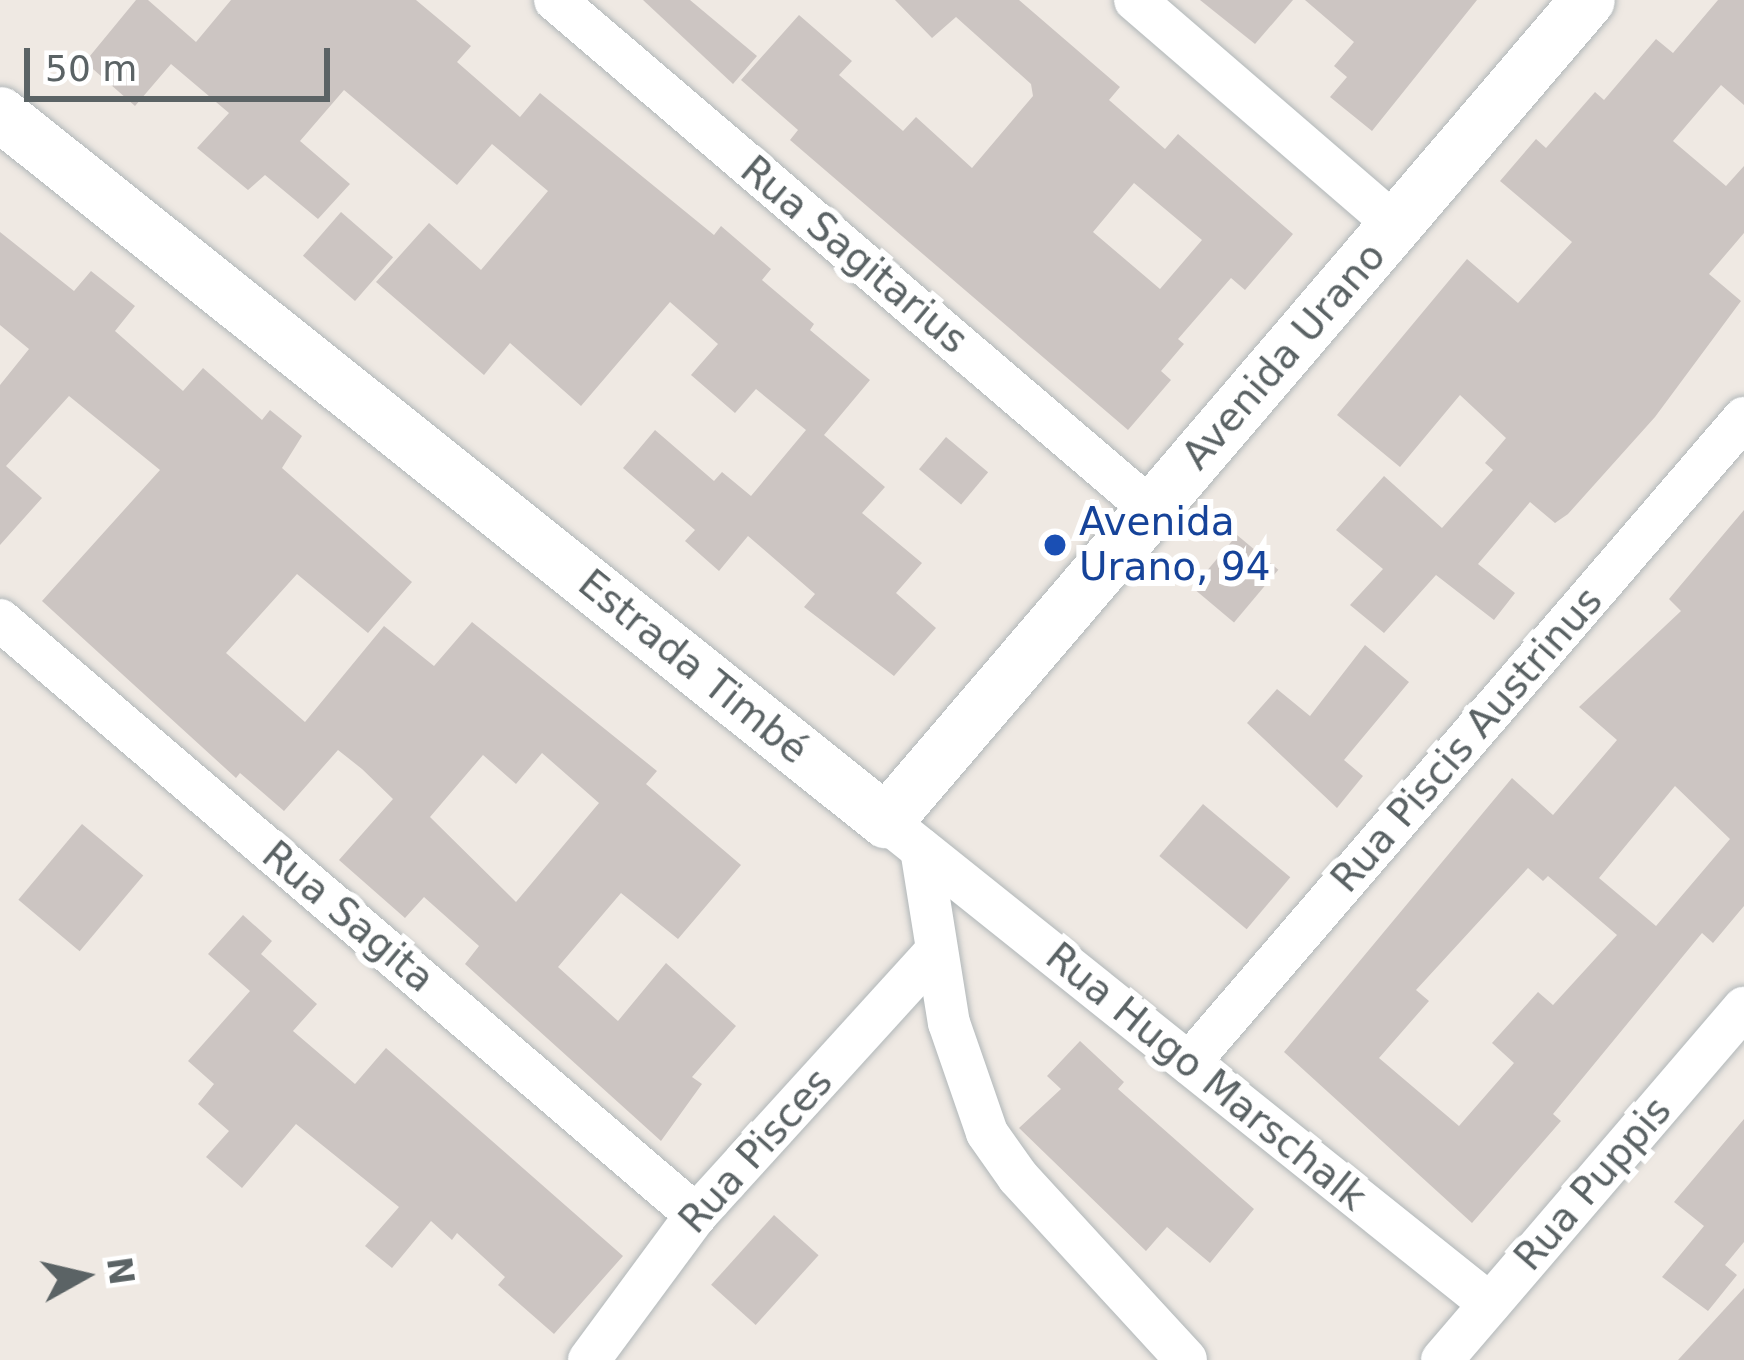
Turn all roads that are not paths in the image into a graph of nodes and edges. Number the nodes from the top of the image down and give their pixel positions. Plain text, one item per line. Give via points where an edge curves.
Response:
1 (555, 0) edge
2 (1135, 0) edge
3 (1588, 0) edge
4 (0, 114) edge
5 (1396, 225) junction
6 (1744, 418) edge
7 (1152, 510) junction
8 (0, 620) edge
9 (904, 835) junction
10 (936, 950) junction
11 (1744, 1009) edge
12 (1189, 1063) junction
13 (696, 1214) junction
14 (1490, 1304) junction
15 (589, 1360) edge
16 (1186, 1360) edge
17 (1442, 1360) edge

1 - 7 street, Rua Sagitarius
2 - 5 street
3 - 5 street, Avenida Urano
4 - 9 street, Estrada Timbé
5 - 7 street, Avenida Urano
6 - 12 street, Rua Piscis Austrinus
7 - 9 street, Avenida Urano
8 - 13 street, Rua Sagita
9 - 10 street
9 - 12 street, Rua Hugo Marschalk
10 - 13 street, Rua Pisces
10 - 16 street via 960,1063 987,1133 1018,1178
11 - 14 street, Rua Puppis
12 - 14 street, Rua Hugo Marschalk
13 - 15 street, Rua Pisces
14 - 17 street, Rua Puppis

